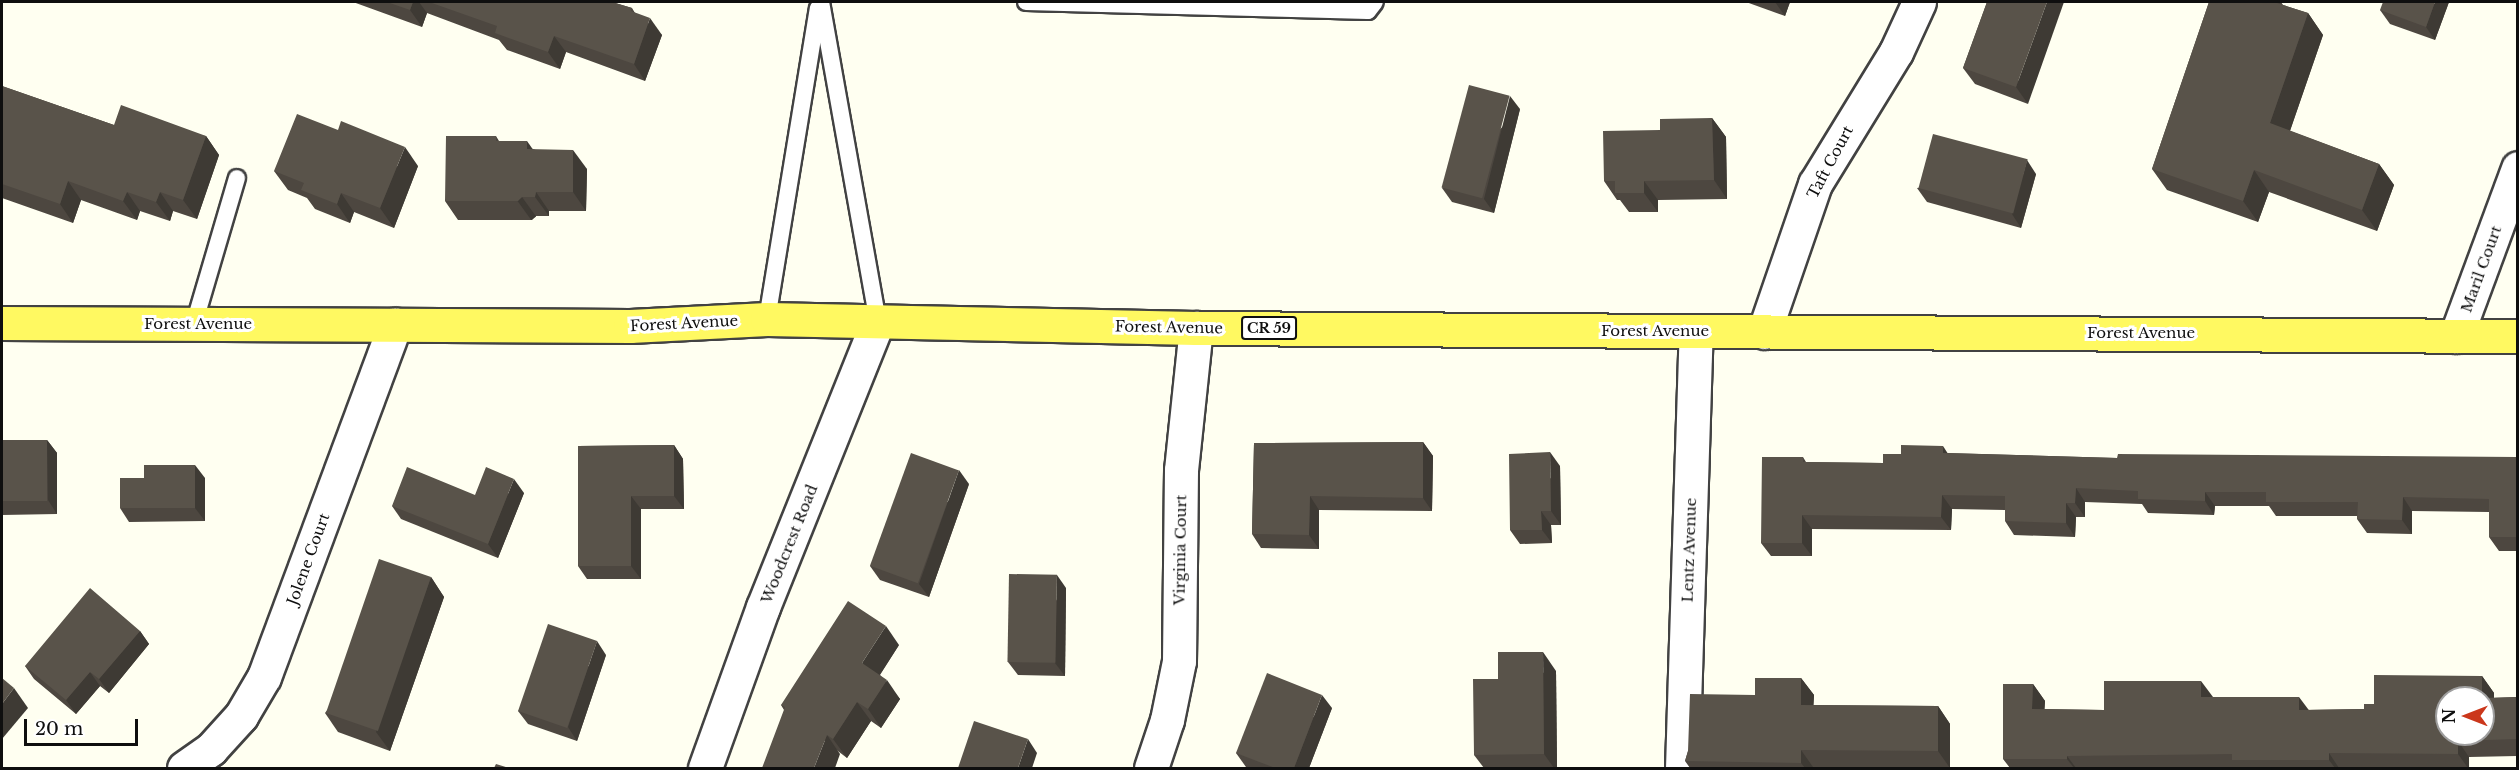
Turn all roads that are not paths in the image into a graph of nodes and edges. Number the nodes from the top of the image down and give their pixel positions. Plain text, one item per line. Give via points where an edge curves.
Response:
1 (820, 2) edge
2 (1026, 2) edge
3 (1375, 2) edge
4 (1919, 2) edge
5 (2517, 168) edge
6 (237, 178) dead end
7 (766, 319) junction
8 (878, 321) junction
9 (2, 323) edge
10 (194, 324) junction
11 (395, 325) junction
12 (1196, 328) junction
13 (1696, 331) junction
14 (1764, 332) junction
15 (2456, 336) junction
16 (2517, 336) edge
17 (184, 768) edge
18 (705, 768) edge
19 (1151, 768) edge
20 (1682, 768) edge

1 - 7 lane
1 - 8 lane
2 - 3 lane via 1368,11
4 - 14 street, Taft Court via 1896,52 1815,184
5 - 15 street, Maril Court
6 - 10 lane
7 - 8 main road, Forest Avenue / CR 59
7 - 11 main road, Forest Avenue / CR 59 via 630,326
8 - 12 main road, Forest Avenue / CR 59
8 - 18 street, Woodcrest Road via 763,607
9 - 10 main road, Forest Avenue / CR 59
10 - 11 main road, Forest Avenue / CR 59
11 - 17 street, Jolene Court via 264,677 241,716 211,749
12 - 13 main road, Forest Avenue / CR 59
12 - 19 street, Virginia Court via 1180,470 1179,661 1167,720
13 - 14 main road, Forest Avenue / CR 59
13 - 20 street, Lentz Avenue
14 - 15 main road, Forest Avenue / CR 59
15 - 16 main road, Forest Avenue / CR 59

